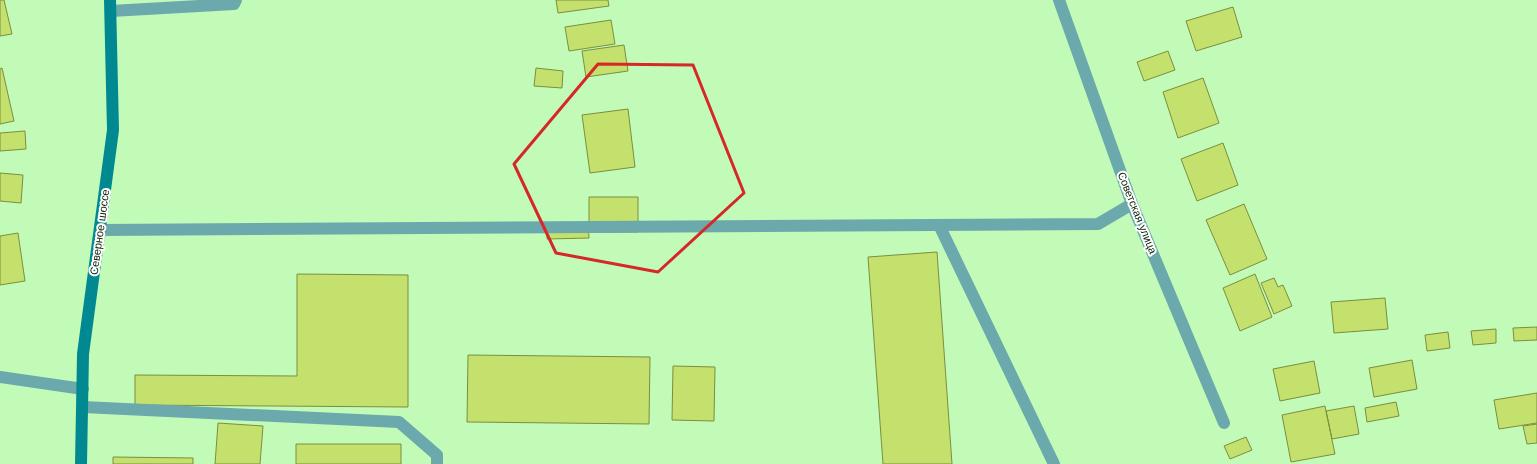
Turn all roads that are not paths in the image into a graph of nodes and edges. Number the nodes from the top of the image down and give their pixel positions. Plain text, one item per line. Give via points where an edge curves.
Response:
1 (236, 0) edge
2 (1059, 0) edge
3 (110, 5) edge
4 (1132, 204) junction
5 (938, 225) junction
6 (100, 230) junction
7 (0, 377) edge
8 (83, 389) junction
9 (83, 408) junction
10 (1224, 422) dead end
11 (81, 464) edge
12 (437, 464) edge
13 (1054, 464) edge

1 - 3 street via 234,4
2 - 4 street, Советская улица
3 - 6 main road, Северное шоссе via 113,130
4 - 5 street via 1098,224
4 - 10 street, Советская улица
5 - 6 street
5 - 13 street
6 - 8 main road, Северное шоссе via 83,354
7 - 8 street
8 - 9 main road, Северное шоссе
9 - 11 main road, Северное шоссе
9 - 12 street via 399,422 437,455

